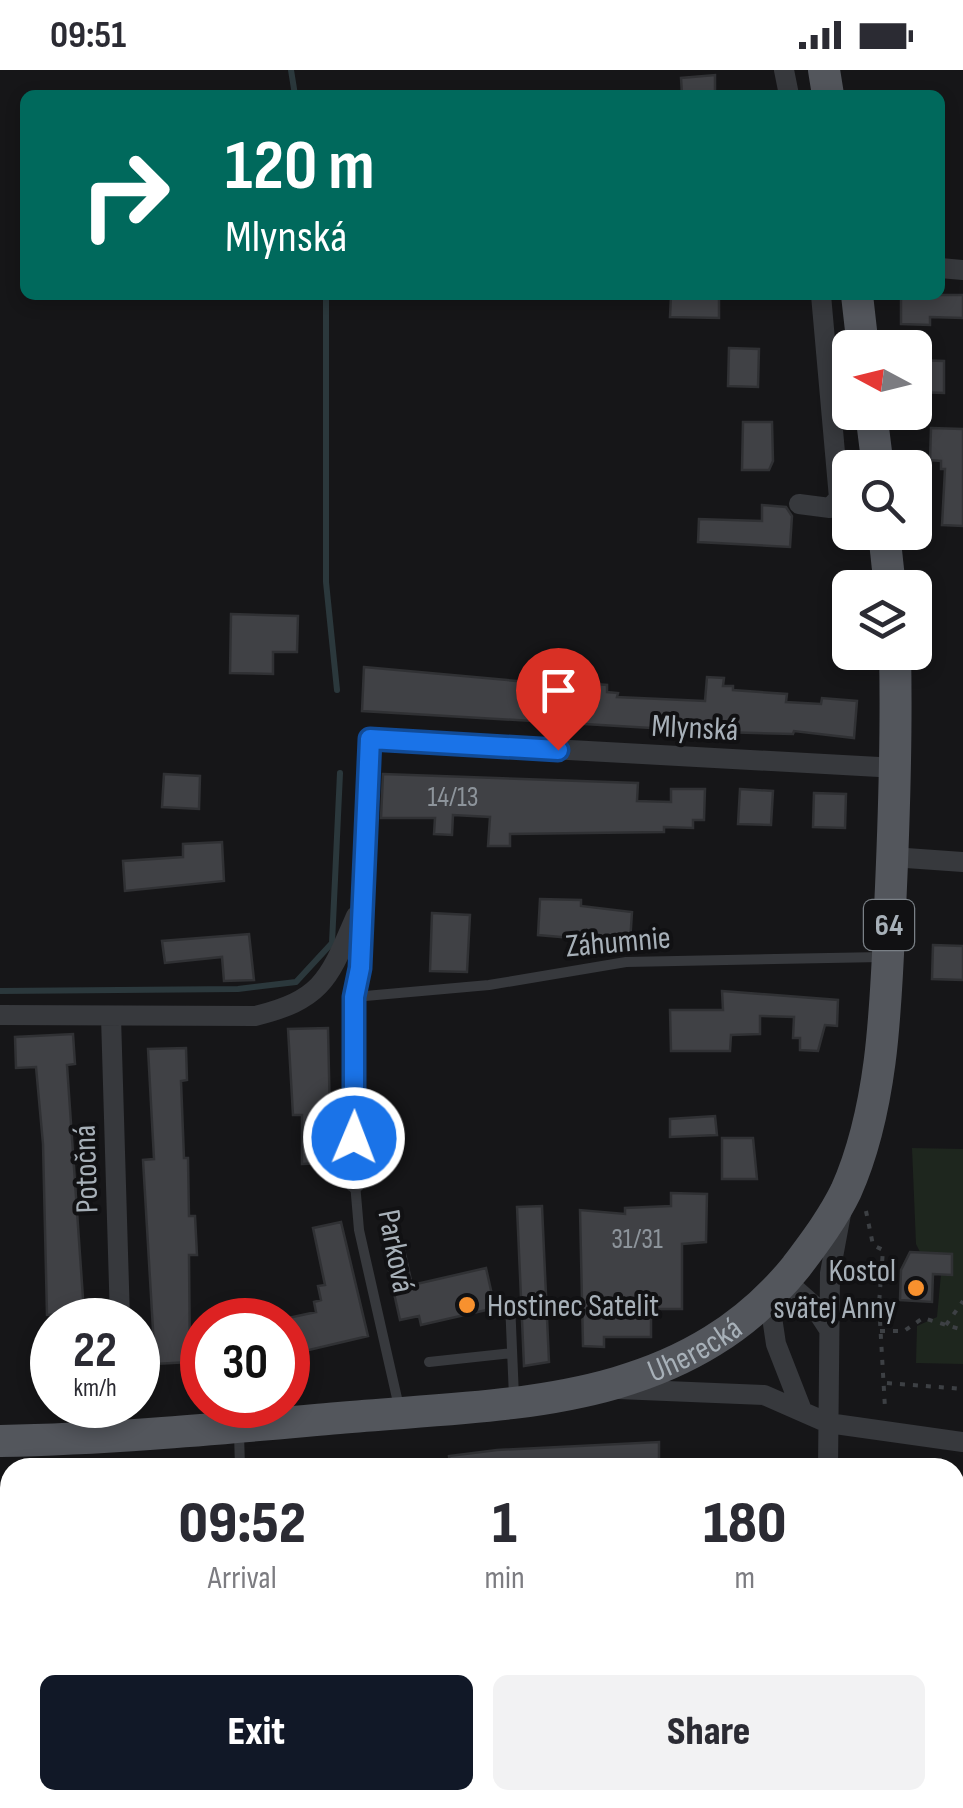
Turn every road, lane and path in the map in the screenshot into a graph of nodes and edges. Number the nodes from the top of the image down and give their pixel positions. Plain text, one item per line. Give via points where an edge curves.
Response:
1 (821, 300) edge
2 (858, 300) edge
3 (862, 330) edge
4 (799, 504) dead end
5 (895, 670) edge
6 (370, 739) joint
7 (897, 768) junction
8 (892, 857) junction
9 (963, 862) edge
10 (360, 906) junction
11 (888, 956) junction
12 (354, 997) junction
13 (0, 1015) edge
14 (111, 1017) junction
15 (355, 1183) joint
16 (855, 1198) junction
17 (777, 1289) junction
18 (119, 1298) edge
19 (963, 1300) edge
20 (510, 1302) dead end
21 (946, 1325) junction
22 (828, 1328) junction
23 (963, 1330) edge
24 (880, 1331) junction
25 (512, 1353) junction
26 (429, 1362) dead end
27 (886, 1383) junction
28 (602, 1389) junction
29 (963, 1389) edge
30 (514, 1403) junction
31 (801, 1408) junction
32 (400, 1412) junction
33 (885, 1415) dead end
34 (310, 1420) edge
35 (828, 1423) junction
36 (222, 1428) edge
37 (239, 1428) edge
38 (0, 1441) edge
39 (963, 1442) edge
40 (240, 1458) edge
41 (828, 1458) edge

1 - 4 street via 839,498 830,508
2 - 3 main road
5 - 7 main road, Uherecká / 64
6 - 7 street, Mlynská
6 - 10 street, Parková
7 - 8 main road, Uherecká / 64
8 - 9 street
8 - 11 main road, Uherecká / 64
10 - 12 street, Parková
10 - 14 street via 329,980 288,1008 255,1016
11 - 12 lane, Záhumnie via 626,962
11 - 16 main road, Uherecká / 64
12 - 15 street, Parková
13 - 14 street
14 - 18 street, Potočná
15 - 32 lane, Parková
16 - 17 main road, Uherecká / 64
16 - 22 street via 830,1273
16 - 24 path via 873,1245 883,1250
17 - 22 street via 812,1305
17 - 28 main road, Uherecká / 64 via 729,1333
17 - 31 street via 776,1344
19 - 21 path
20 - 25 lane
21 - 23 path
21 - 24 path via 924,1318 904,1332
22 - 35 street
24 - 27 path
25 - 26 lane
25 - 30 lane
27 - 29 path
27 - 33 path
28 - 30 main road, Uherecká / 64
28 - 31 street via 764,1395
30 - 32 main road, Uherecká / 64
31 - 35 street
32 - 34 main road, Uherecká / 64
35 - 39 street
35 - 41 street
36 - 38 main road, Uherecká / 64
37 - 40 lane

